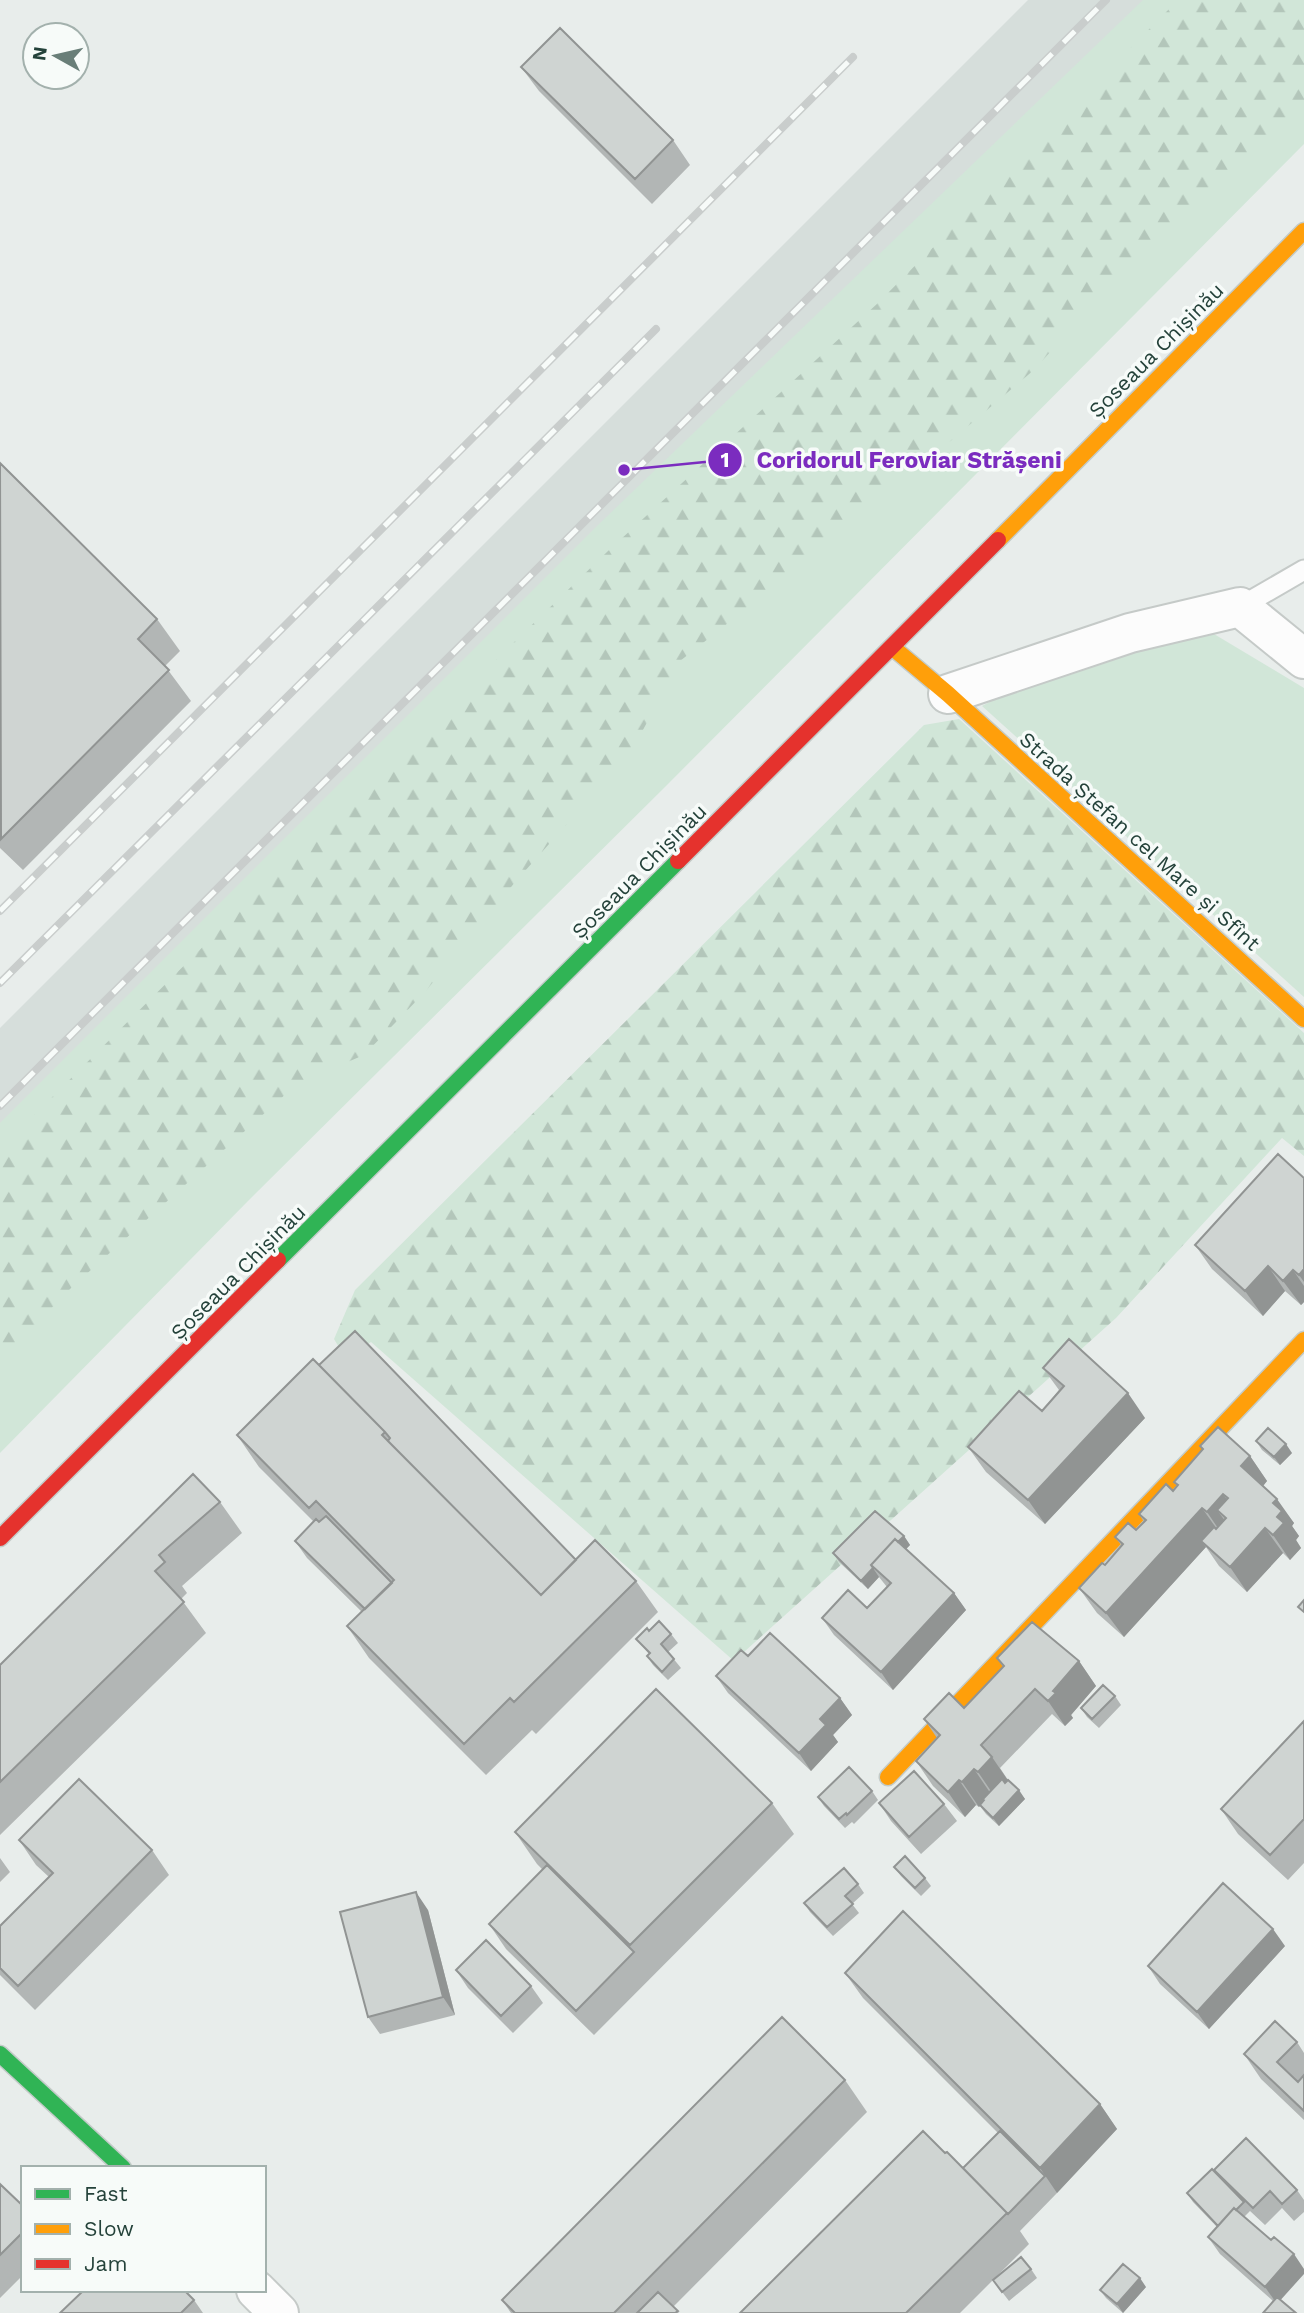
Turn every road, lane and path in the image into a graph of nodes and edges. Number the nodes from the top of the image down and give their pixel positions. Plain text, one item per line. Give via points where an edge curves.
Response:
1 (1304, 231) edge
2 (1304, 570) edge
3 (1240, 607) junction
4 (892, 647) junction
5 (1304, 659) edge
6 (948, 694) junction
7 (1304, 1019) edge
8 (1304, 1340) edge
9 (0, 1538) edge
10 (888, 1777) dead end
11 (0, 2054) edge
12 (121, 2166) edge
13 (258, 2292) edge
14 (279, 2313) edge

1 - 4 main road, Șoseaua Chișinău
2 - 3 lane
3 - 5 street
3 - 6 street via 1130,633
4 - 6 main road, Strada Ștefan cel Mare și Sfînt
4 - 9 main road, Șoseaua Chișinău
6 - 7 main road, Strada Ștefan cel Mare și Sfînt
8 - 10 main road
11 - 12 main road
13 - 14 street

